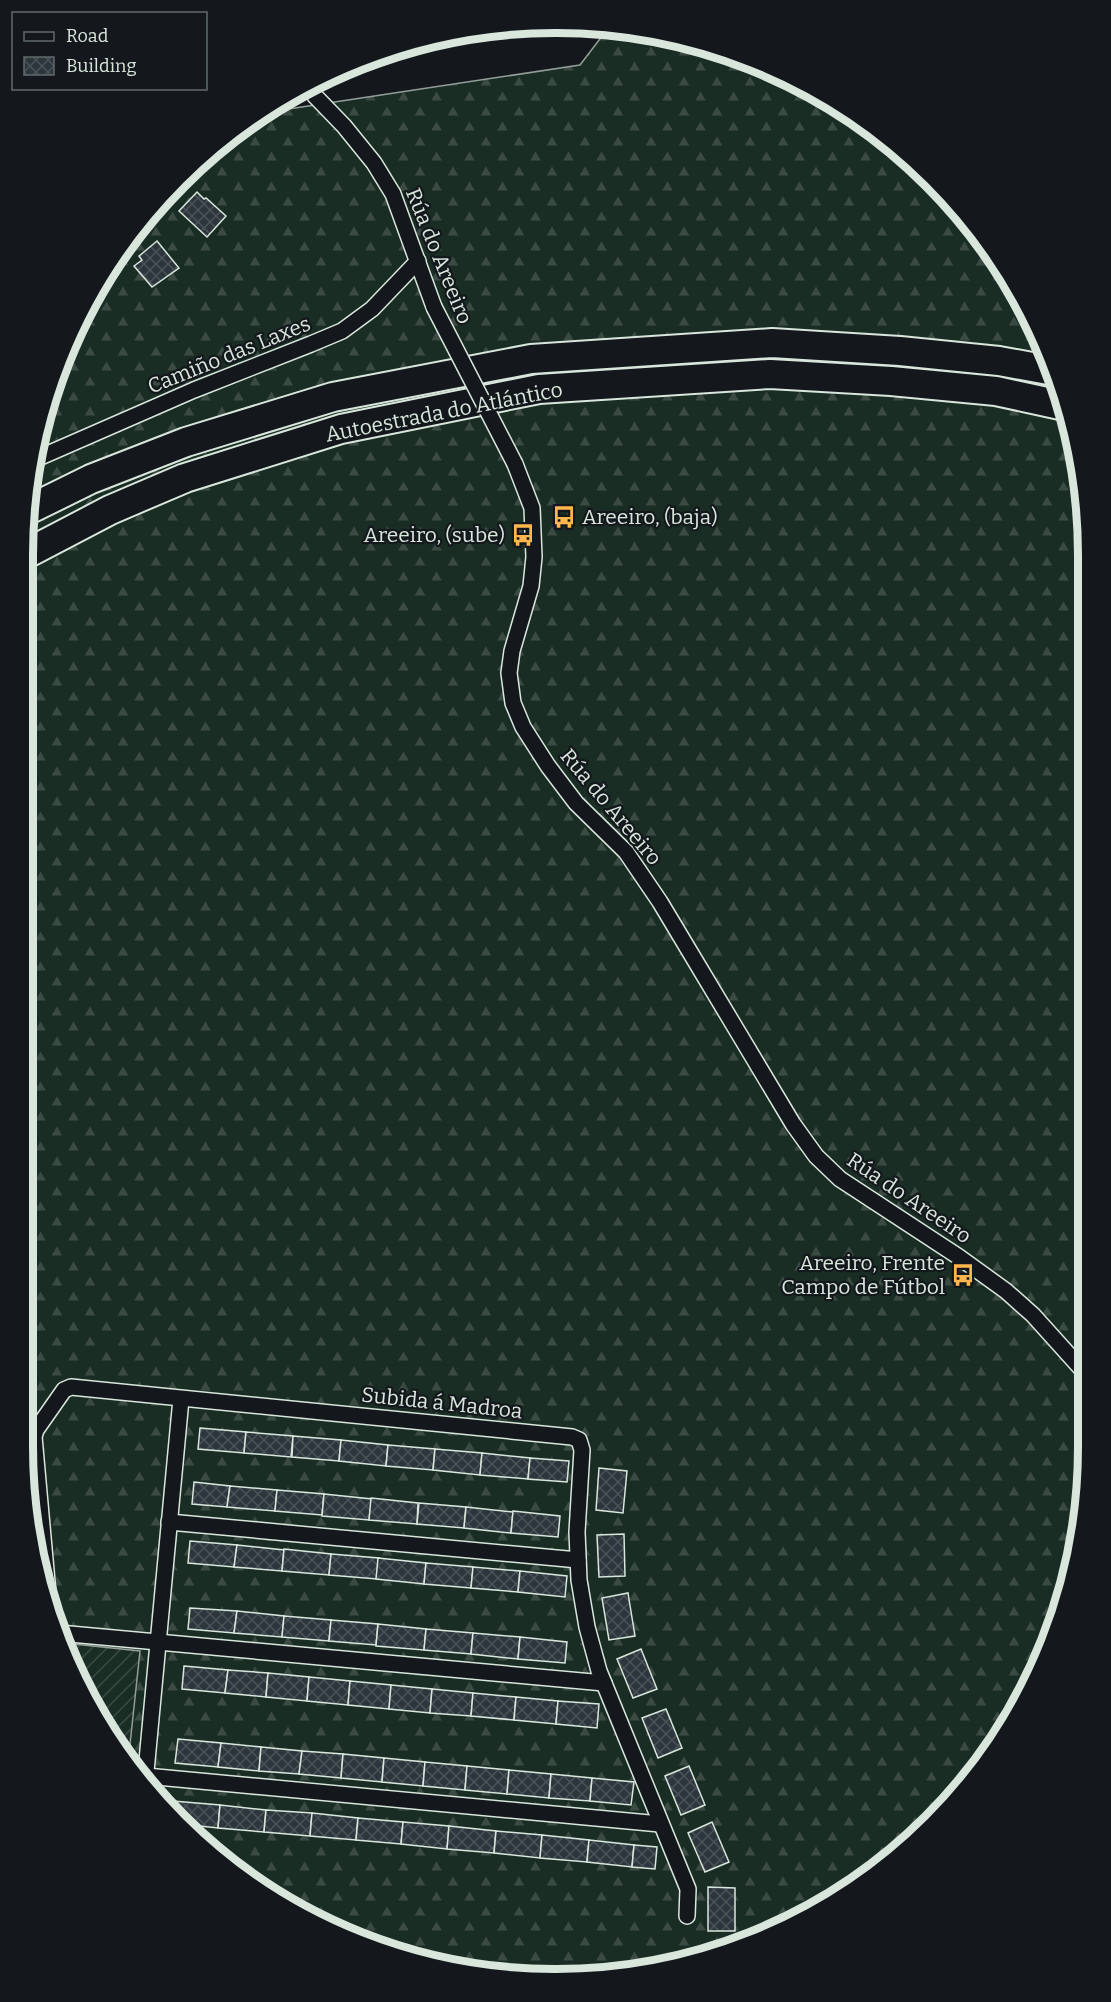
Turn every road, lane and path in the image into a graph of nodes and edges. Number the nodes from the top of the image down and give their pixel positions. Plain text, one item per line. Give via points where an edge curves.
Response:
1 (313, 93) edge
2 (418, 261) junction
3 (1043, 369) edge
4 (1055, 404) edge
5 (43, 456) edge
6 (35, 507) edge
7 (33, 550) edge
8 (1078, 1365) edge
9 (181, 1399) junction
10 (169, 1522) junction
11 (45, 1555) edge
12 (578, 1560) junction
13 (68, 1633) edge
14 (158, 1643) junction
15 (604, 1683) junction
16 (146, 1771) edge
17 (153, 1780) edge
18 (660, 1824) junction
19 (687, 1916) dead end

1 - 2 street, Rúa do Areeiro via 374,163 393,195
2 - 5 street, Camiño das Laxes via 372,309 342,331
2 - 8 street, Rúa do Areeiro, bridge via 434,307 515,464 532,508 531,586 509,673 513,704 523,727 576,803 626,852 816,1156 840,1179 1006,1290
3 - 6 highway, Autoestrada do Atlántico via 900,351 772,343 531,359 333,397 186,442
4 - 7 highway, Autoestrada do Atlántico via 996,391 770,374 539,389 341,429 186,478 110,510
9 - 10 street
9 - 11 street, Subida á Madroa via 64,1390 34,1437
9 - 12 street, Subida á Madroa via 572,1437 579,1440 582,1450
10 - 12 street
10 - 14 street
12 - 15 street, Subida á Madroa via 587,1628
13 - 14 street
14 - 15 street
14 - 16 street
15 - 18 street, Subida á Madroa
17 - 18 street
18 - 19 street, Subida á Madroa via 688,1890

